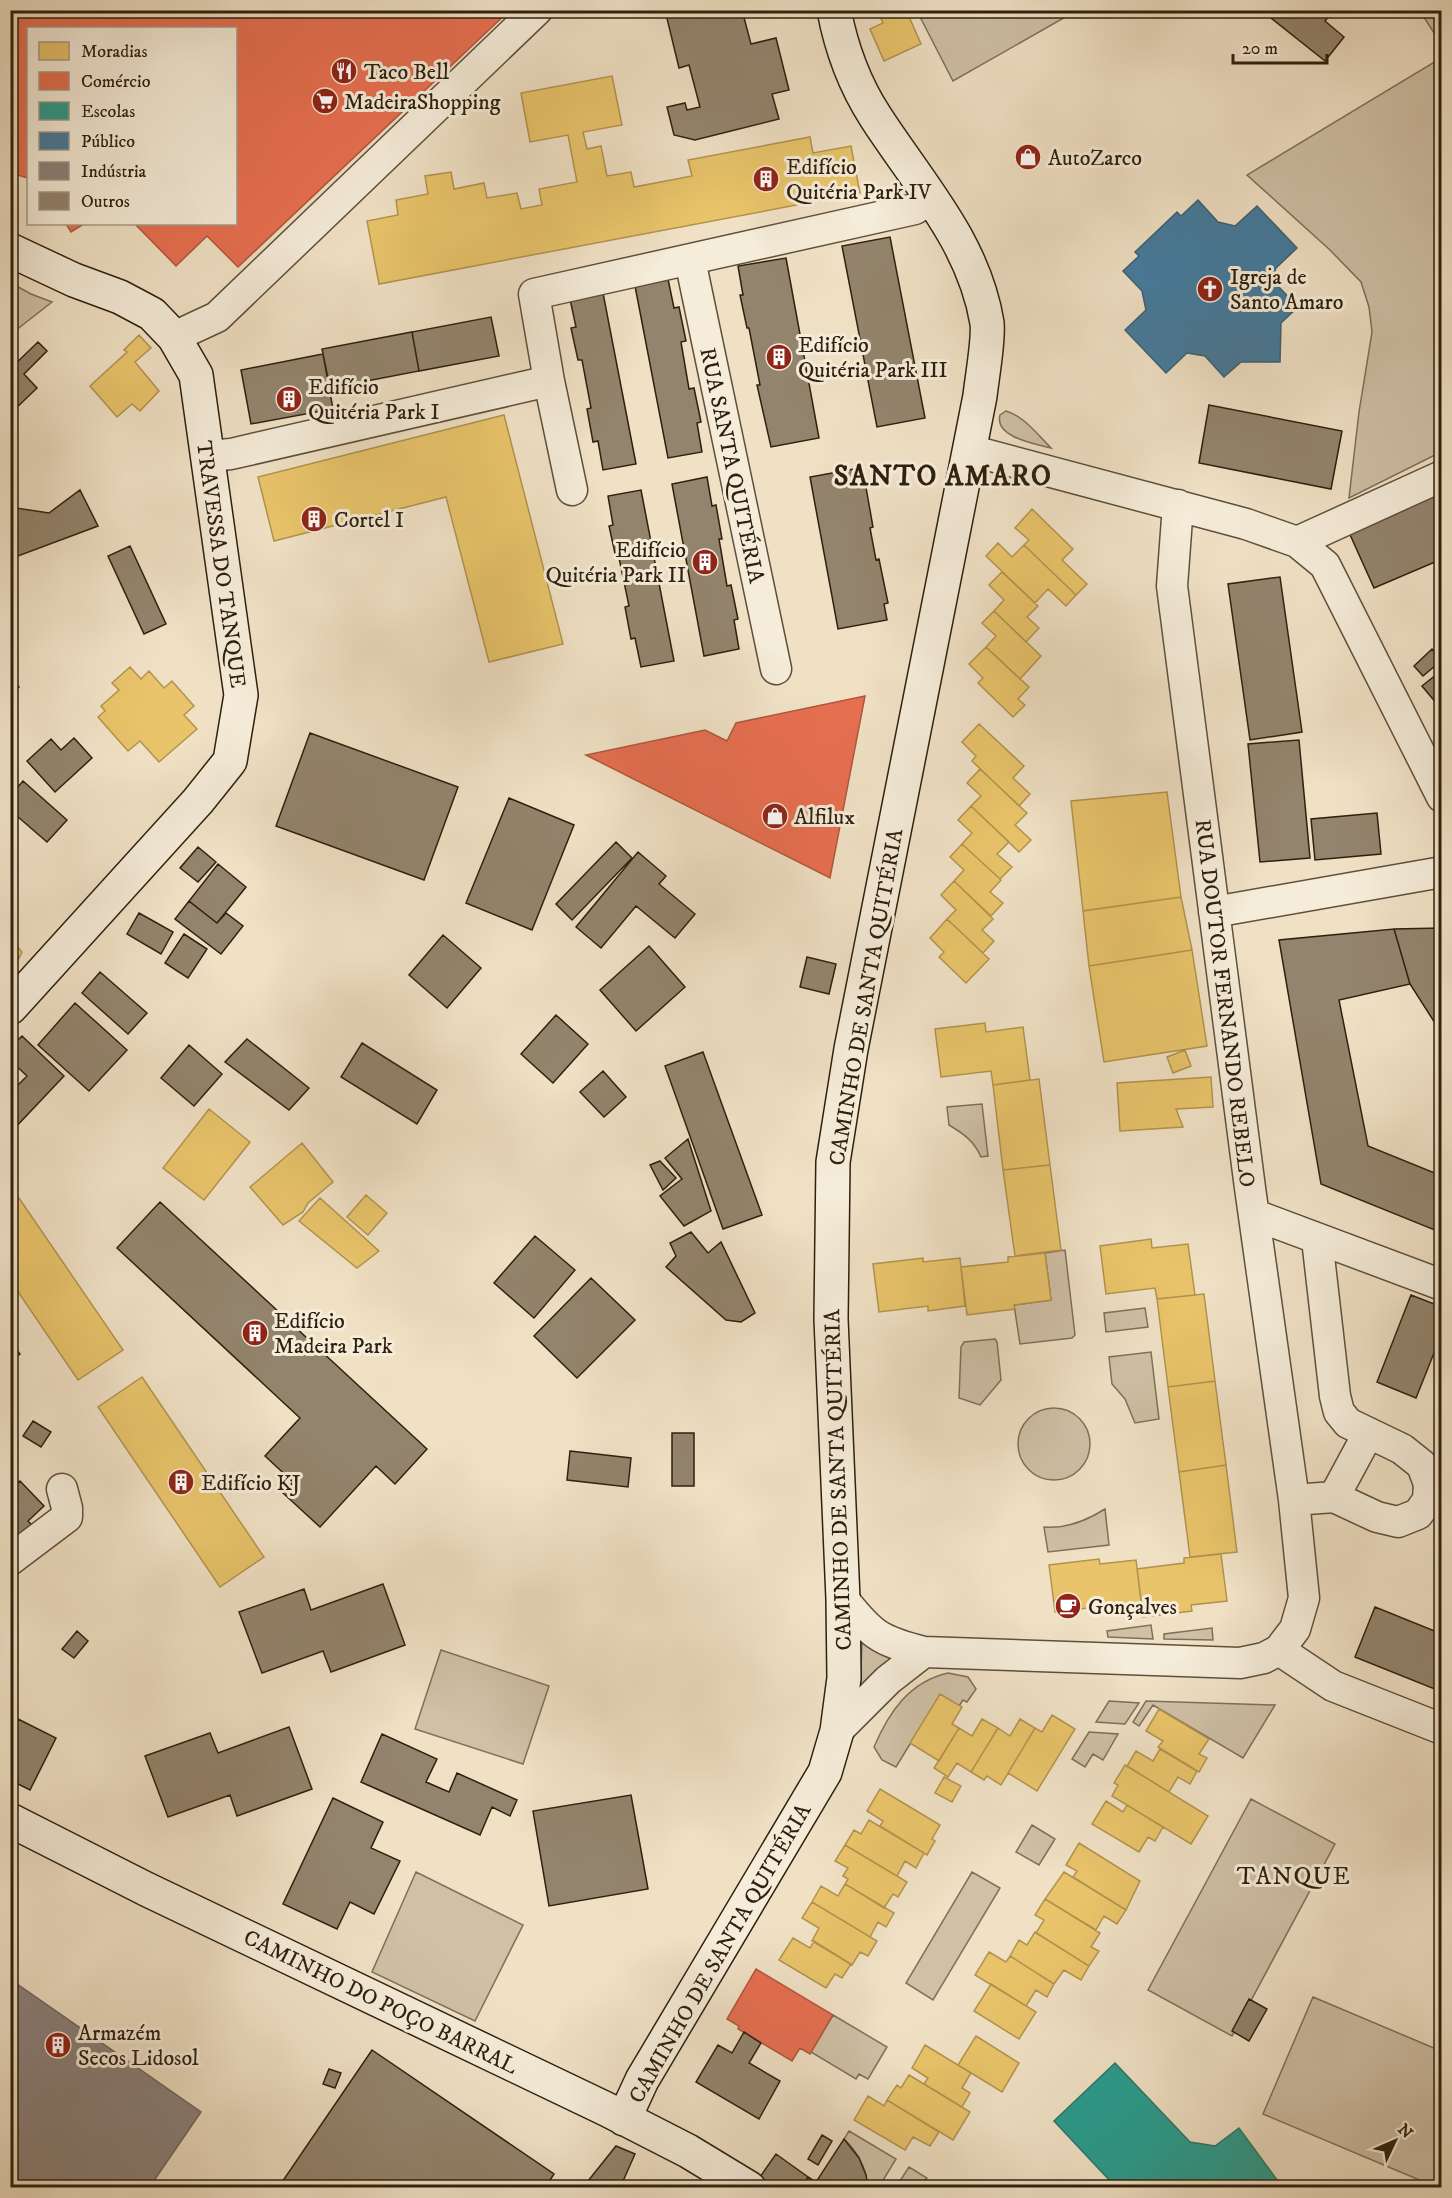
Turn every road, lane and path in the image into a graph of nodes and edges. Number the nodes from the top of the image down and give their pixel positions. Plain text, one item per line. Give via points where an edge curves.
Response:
1 (537, 10) edge
2 (834, 10) edge
3 (932, 198) junction
4 (10, 250) edge
5 (690, 260) junction
6 (174, 338) junction
7 (549, 381) junction
8 (969, 450) junction
9 (208, 456) junction
10 (1442, 476) edge
11 (572, 490) dead end
12 (1178, 505) junction
13 (1297, 542) junction
14 (776, 669) dead end
15 (1434, 764) edge
16 (1442, 797) edge
17 (1442, 873) edge
18 (1214, 912) junction
19 (10, 1008) edge
20 (1255, 1215) junction
21 (1317, 1239) junction
22 (1442, 1285) edge
23 (1368, 1434) junction
24 (62, 1489) dead end
25 (1334, 1497) junction
26 (1293, 1500) junction
27 (10, 1560) edge
28 (843, 1599) junction
29 (1279, 1650) junction
30 (924, 1652) junction
31 (1442, 1729) edge
32 (837, 1731) junction
33 (10, 1820) edge
34 (624, 2119) junction
35 (749, 2187) edge

1 - 6 street via 217,317
2 - 3 street, CAMINHO DE SANTA QUITÉRIA via 853,73 874,115
3 - 5 street via 915,209
3 - 8 street, CAMINHO DE SANTA QUITÉRIA via 956,234 978,282 988,326
4 - 6 street, TRAVESSA DO TANQUE via 152,314
5 - 7 street via 534,294
5 - 14 street, RUA SANTA QUITÉRIA
6 - 9 street, TRAVESSA DO TANQUE via 196,375
7 - 9 street
7 - 11 street
8 - 12 street
8 - 28 street, CAMINHO DE SANTA QUITÉRIA via 851,1049 833,1162 831,1319
9 - 19 street, TRAVESSA DO TANQUE via 241,695 230,761
10 - 13 street
12 - 13 street
12 - 18 street, RUA DOUTOR FERNANDO REBELO via 1172,586
13 - 15 street via 1325,565
15 - 16 street
17 - 18 street
18 - 20 street, RUA DOUTOR FERNANDO REBELO
20 - 21 street
20 - 26 street, RUA DOUTOR FERNANDO REBELO
21 - 22 street
21 - 23 street via 1335,1396 1348,1423
23 - 25 street
23 - 25 street via 1402,1449 1422,1465 1429,1484 1428,1500 1418,1515 1398,1522
24 - 27 street via 67,1517
25 - 26 street
26 - 29 street, RUA DOUTOR FERNANDO REBELO via 1304,1598 1295,1629
28 - 30 street via 868,1630 890,1643
28 - 32 street, CAMINHO DE SANTA QUITÉRIA via 844,1678
29 - 30 street via 1240,1663
29 - 31 street via 1333,1686
30 - 32 street
32 - 34 street, CAMINHO DE SANTA QUITÉRIA via 825,1772 642,2080
33 - 34 street, CAMINHO DO POÇO BARRAL
34 - 35 street, CAMINHO DO POÇO BARRAL

